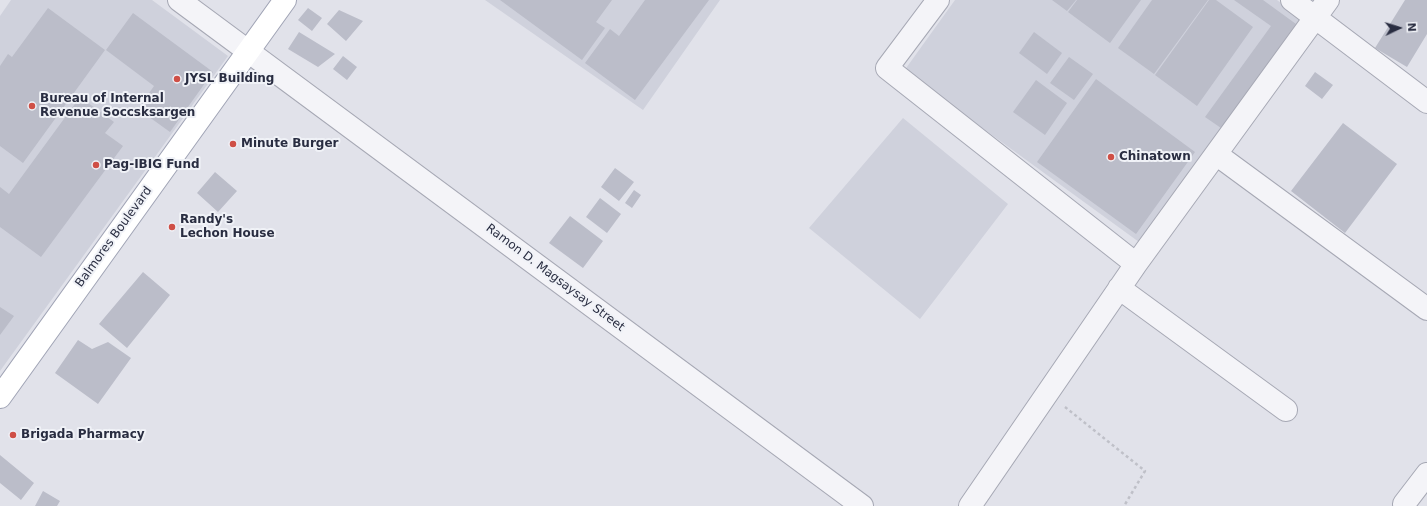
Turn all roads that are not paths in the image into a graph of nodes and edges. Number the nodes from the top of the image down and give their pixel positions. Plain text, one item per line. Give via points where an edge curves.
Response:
1 (179, 0) edge
2 (285, 0) edge
3 (938, 0) edge
4 (1292, 0) edge
5 (1328, 0) edge
6 (1316, 17) junction
7 (247, 51) junction
8 (1427, 102) edge
9 (1216, 154) junction
10 (1136, 264) junction
11 (1119, 288) junction
12 (1427, 309) edge
13 (0, 397) edge
14 (1286, 410) dead end
15 (1427, 474) edge
16 (1404, 504) dead end
17 (862, 506) edge
18 (970, 506) edge

1 - 7 street, Ramon D. Magsaysay Street
2 - 7 main road, Balmores Boulevard
3 - 10 street via 887,68
4 - 6 street
5 - 6 street
6 - 8 street
6 - 9 street
7 - 13 main road, Balmores Boulevard
7 - 17 street, Ramon D. Magsaysay Street
9 - 10 street
9 - 12 street
10 - 11 street
11 - 14 street
11 - 18 street
15 - 16 street

